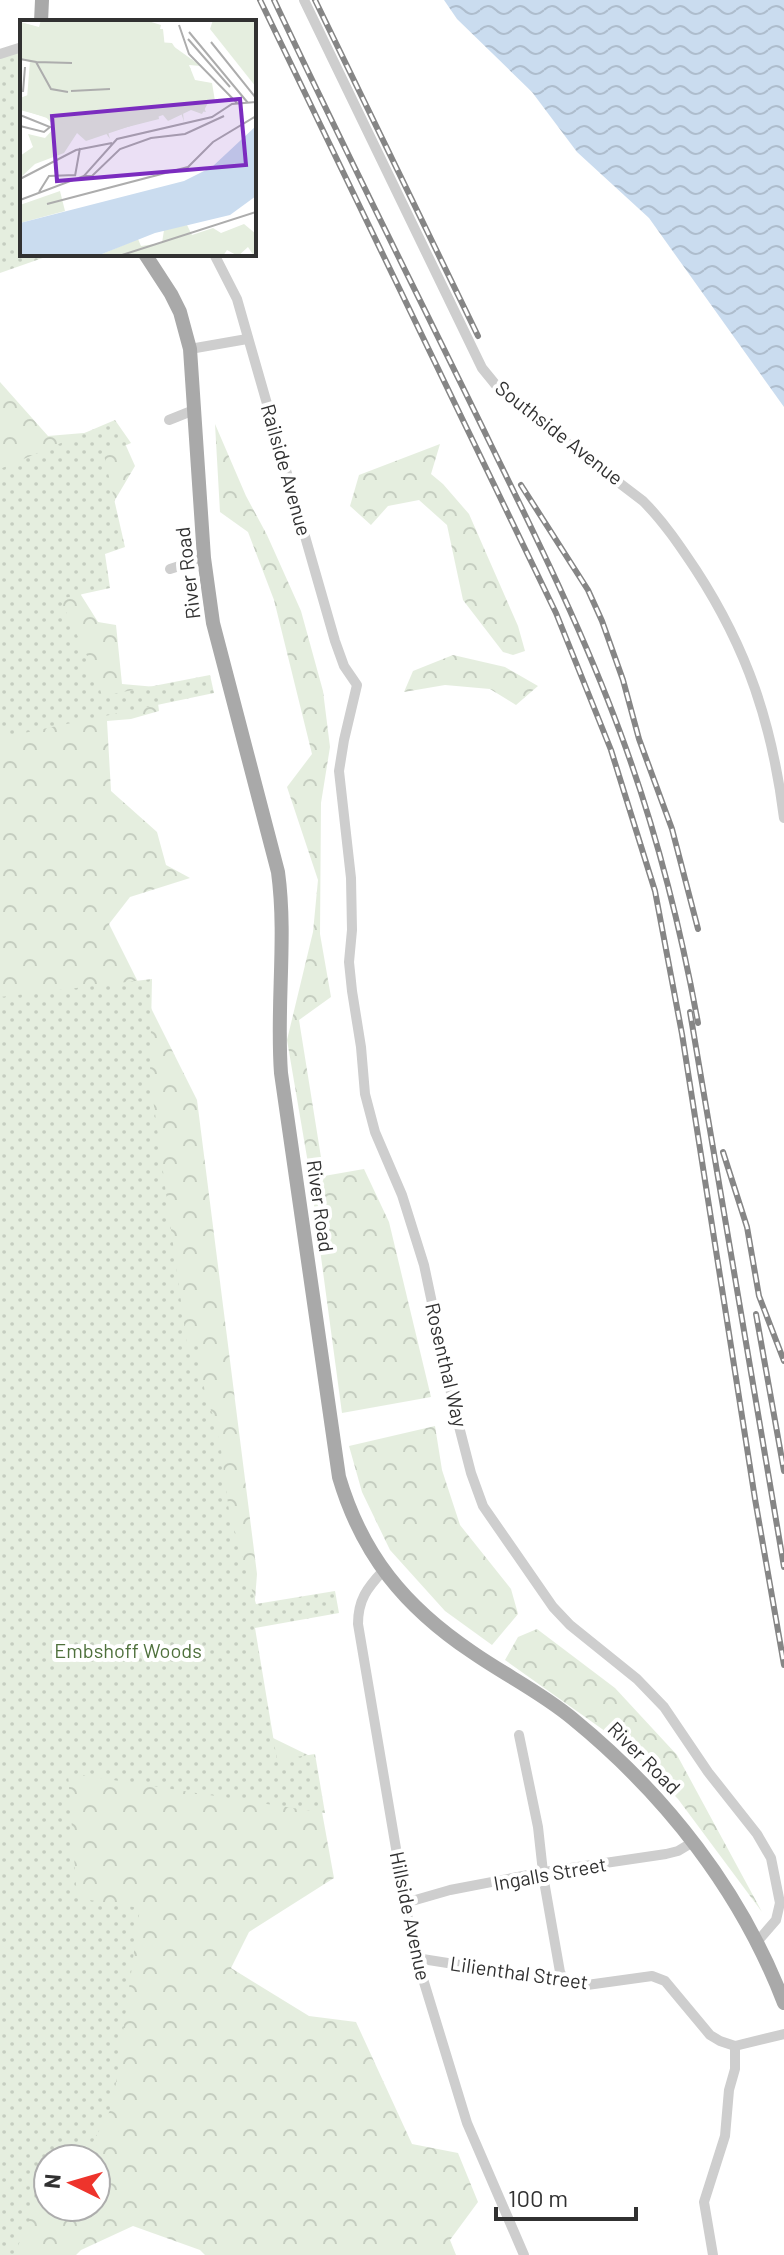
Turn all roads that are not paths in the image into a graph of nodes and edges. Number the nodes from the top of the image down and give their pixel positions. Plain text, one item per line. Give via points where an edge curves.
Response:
1 (42, 0) edge
2 (304, 0) edge
3 (41, 20) edge
4 (20, 48) edge
5 (0, 54) edge
6 (146, 256) edge
7 (215, 256) edge
8 (247, 339) junction
9 (190, 349) junction
10 (194, 410) junction
11 (169, 420) dead end
12 (204, 558) junction
13 (170, 569) dead end
14 (357, 685) joint
15 (784, 818) edge
16 (383, 1571) junction
17 (519, 1735) dead end
18 (693, 1842) junction
19 (544, 1872) junction
20 (405, 1903) junction
21 (757, 1942) junction
22 (416, 1958) junction
23 (565, 1982) junction
24 (784, 2003) edge
25 (784, 2034) edge
26 (735, 2046) junction
27 (524, 2255) edge
28 (713, 2255) edge

1 - 3 main road
2 - 15 street, Southside Avenue via 482,368 510,400 643,501 715,601 758,693
4 - 5 street
6 - 9 main road, River Road via 175,303
7 - 8 street, Railside Avenue via 237,299
8 - 9 street
8 - 14 street, Railside Avenue via 335,641
9 - 10 main road, River Road
10 - 11 street
10 - 12 main road, River Road
12 - 13 street
12 - 16 main road, River Road via 221,658 278,872 281,1073 339,1477 348,1509
14 - 21 street, Rosenthal Way via 339,771 351,878 349,962 365,1094 424,1265 471,1473 483,1506 553,1607 664,1707 757,1834 771,1858 780,1903 776,1920
16 - 18 main road, River Road via 442,1630 603,1743
16 - 20 street, Hillside Avenue via 362,1597 358,1624
17 - 19 street
18 - 19 street, Ingalls Street via 666,1854
18 - 21 main road, River Road
19 - 20 street, Ingalls Street
19 - 23 street
20 - 22 street, Hillside Avenue
21 - 24 main road, River Road
22 - 23 street, Lilienthal Street
22 - 27 street, Hillside Avenue via 467,2123
23 - 26 street, Lilienthal Street via 600,1985 659,1978 710,2035
25 - 26 street
26 - 28 street via 725,2136 704,2202

